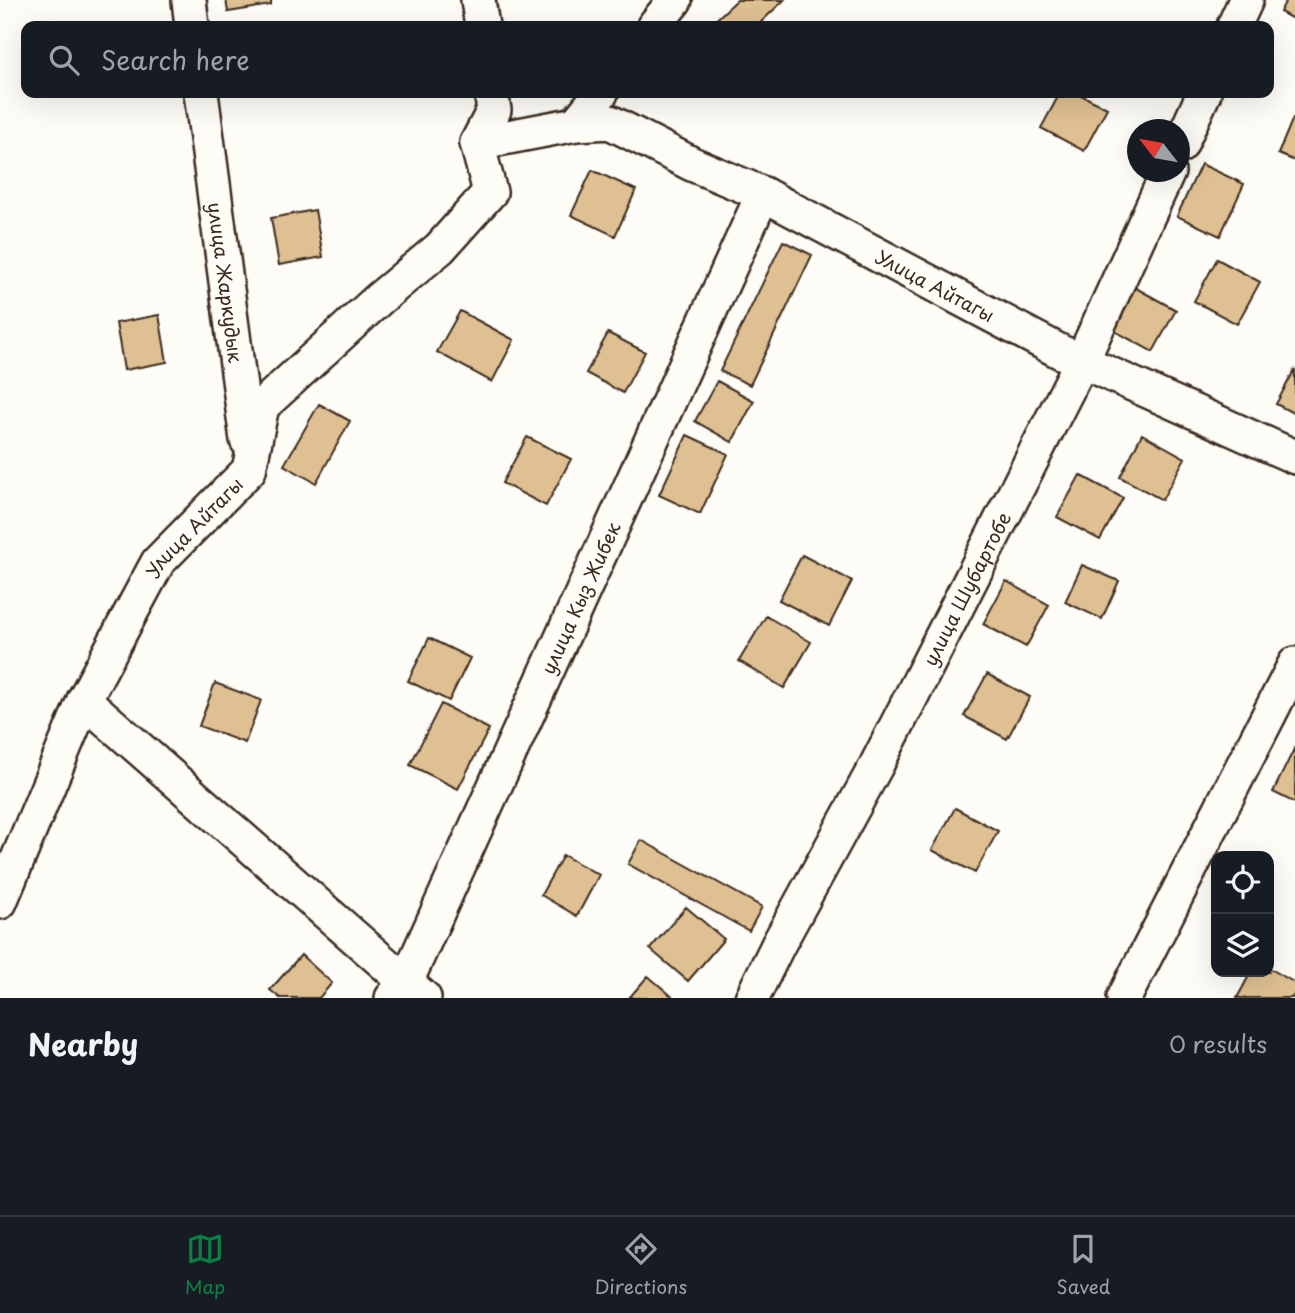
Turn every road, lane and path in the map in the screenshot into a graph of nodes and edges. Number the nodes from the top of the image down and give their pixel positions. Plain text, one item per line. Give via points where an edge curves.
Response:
1 (189, 0) edge
2 (478, 0) edge
3 (675, 0) edge
4 (1246, 0) edge
5 (191, 21) edge
6 (481, 21) edge
7 (658, 21) edge
8 (1236, 21) edge
9 (202, 98) edge
10 (492, 98) edge
11 (597, 98) edge
12 (1202, 98) edge
13 (576, 124) junction
14 (1190, 124) edge
15 (477, 143) junction
16 (1163, 182) edge
17 (763, 194) junction
18 (1082, 361) junction
19 (1295, 457) edge
20 (249, 470) junction
21 (1295, 664) edge
22 (84, 700) junction
23 (0, 842) edge
24 (4, 892) edge
25 (407, 993) edge
26 (752, 998) edge
27 (1124, 998) edge

1 - 5 street
2 - 6 street
3 - 7 street
4 - 8 street
9 - 20 street, улица Жаркудык
10 - 15 street via 494,110
11 - 13 street
12 - 14 street
13 - 15 street, Улица Айтагы
13 - 17 street, Улица Айтагы via 610,122
15 - 20 street, Улица Айтагы via 490,192 440,248 262,406
16 - 18 street, улица Шубартобе
17 - 18 street, Улица Айтагы
17 - 25 street, улица Кыз Жибек
18 - 19 street, Улица Айтагы
18 - 26 street, улица Шубартобе
20 - 22 street, Улица Айтагы via 158,562
21 - 27 street
22 - 24 street, Улица Айтагы
22 - 25 street
23 - 24 street

